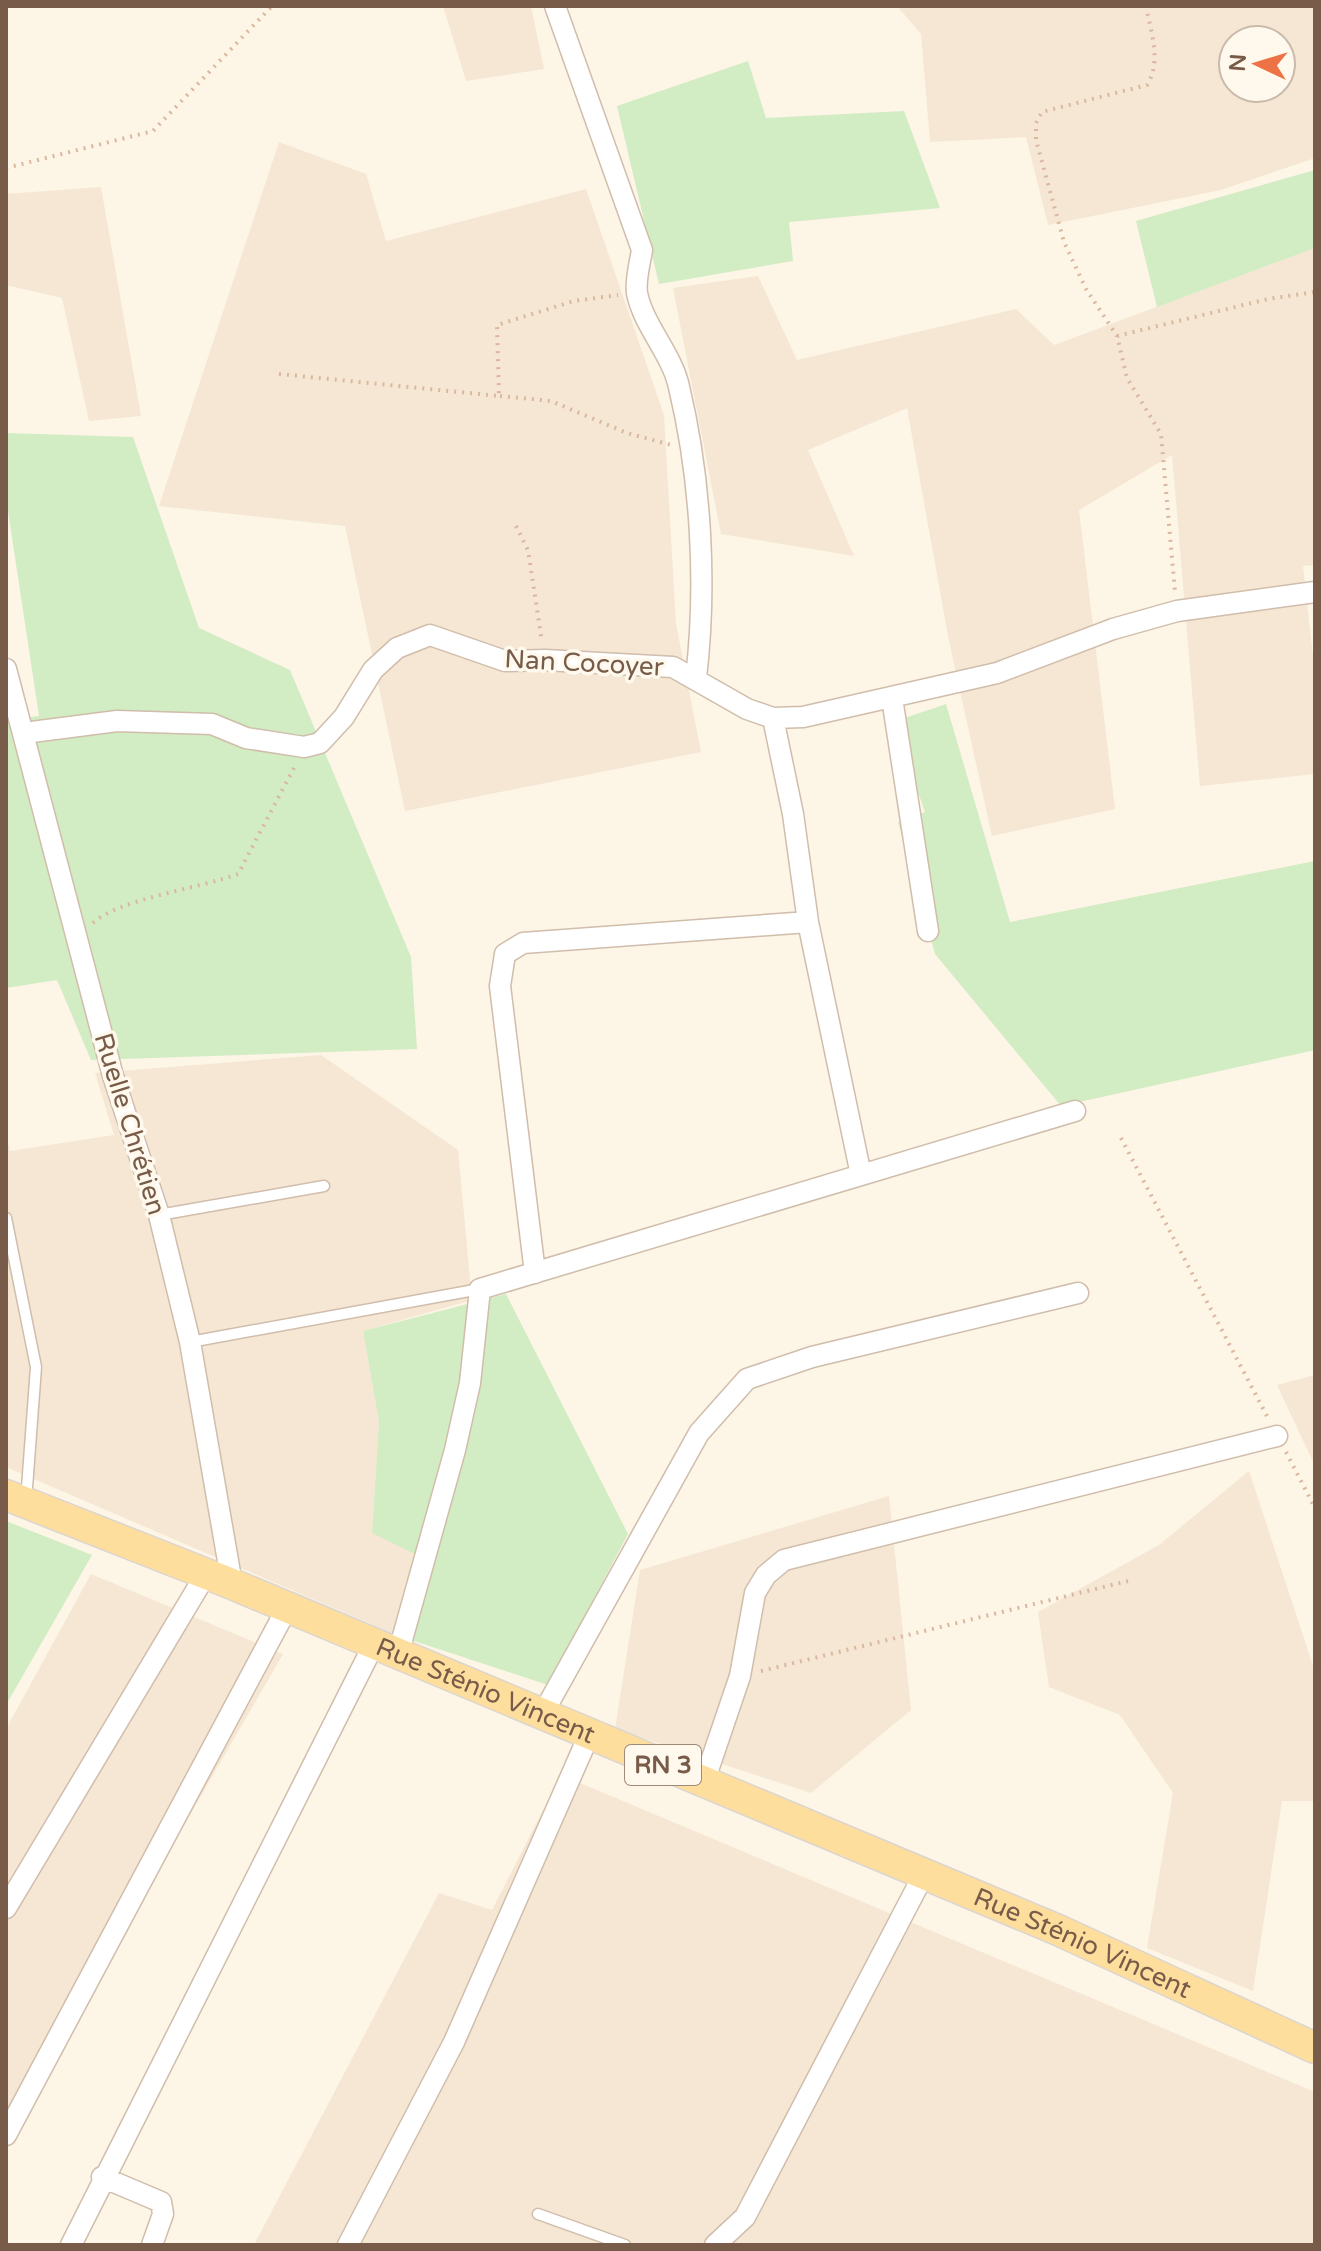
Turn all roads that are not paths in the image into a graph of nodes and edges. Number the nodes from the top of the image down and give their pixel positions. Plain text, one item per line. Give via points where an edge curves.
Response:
1 (555, 6) edge
2 (1315, 592) edge
3 (6, 669) edge
4 (696, 678) junction
5 (892, 698) junction
6 (773, 718) junction
7 (24, 733) junction
8 (808, 922) junction
9 (928, 931) dead end
10 (1075, 1111) dead end
11 (861, 1175) junction
12 (324, 1186) dead end
13 (159, 1215) junction
14 (6, 1218) edge
15 (535, 1273) junction
16 (480, 1289) junction
17 (1078, 1293) dead end
18 (190, 1342) junction
19 (1277, 1436) road end
20 (16, 1499) edge
21 (219, 1579) junction
22 (287, 1608) junction
23 (386, 1649) junction
24 (542, 1715) junction
25 (589, 1735) junction
26 (704, 1782) junction
27 (924, 1874) junction
28 (6, 1908) edge
29 (1315, 2048) edge
30 (6, 2135) edge
31 (102, 2177) junction
32 (538, 2214) dead end
33 (71, 2245) edge
34 (152, 2245) edge
35 (348, 2245) edge
36 (625, 2245) edge
37 (715, 2245) edge

1 - 4 street via 642,250 636,292 679,384 701,582
2 - 5 street, Nan Cocoyer via 1177,611 997,673
3 - 7 street, Ruelle Chrétien
4 - 6 street, Nan Cocoyer via 720,696
4 - 7 street, Nan Cocoyer via 673,667 505,661 430,635 397,648 373,670 344,717 320,743 304,747 246,738 212,724 117,721
5 - 6 street, Nan Cocoyer
5 - 9 street
6 - 8 street
7 - 13 street, Ruelle Chrétien via 113,1076
8 - 11 street
8 - 15 street via 523,943 505,954 500,986
10 - 11 street
11 - 15 street
12 - 13 lane
13 - 18 street, Ruelle Chrétien
14 - 20 lane via 36,1367
15 - 16 street
16 - 18 lane
16 - 23 street via 470,1383 455,1450
17 - 24 street via 812,1357 747,1379 699,1433
18 - 21 street, Ruelle Chrétien
19 - 26 street via 784,1560 755,1593 740,1676
20 - 21 main road, Rue Sténio Vincent / RN 3
21 - 22 main road, Rue Sténio Vincent / RN 3
21 - 28 street
22 - 23 main road, Rue Sténio Vincent / RN 3
22 - 30 street
23 - 24 main road, Rue Sténio Vincent / RN 3
23 - 31 street
24 - 25 main road, Rue Sténio Vincent / RN 3
25 - 26 main road, Rue Sténio Vincent / RN 3
25 - 35 street via 454,2042
26 - 27 main road, Rue Sténio Vincent / RN 3
27 - 29 main road, Rue Sténio Vincent / RN 3
27 - 37 street via 745,2217
31 - 33 street
31 - 34 street via 161,2202 163,2214
32 - 36 lane

